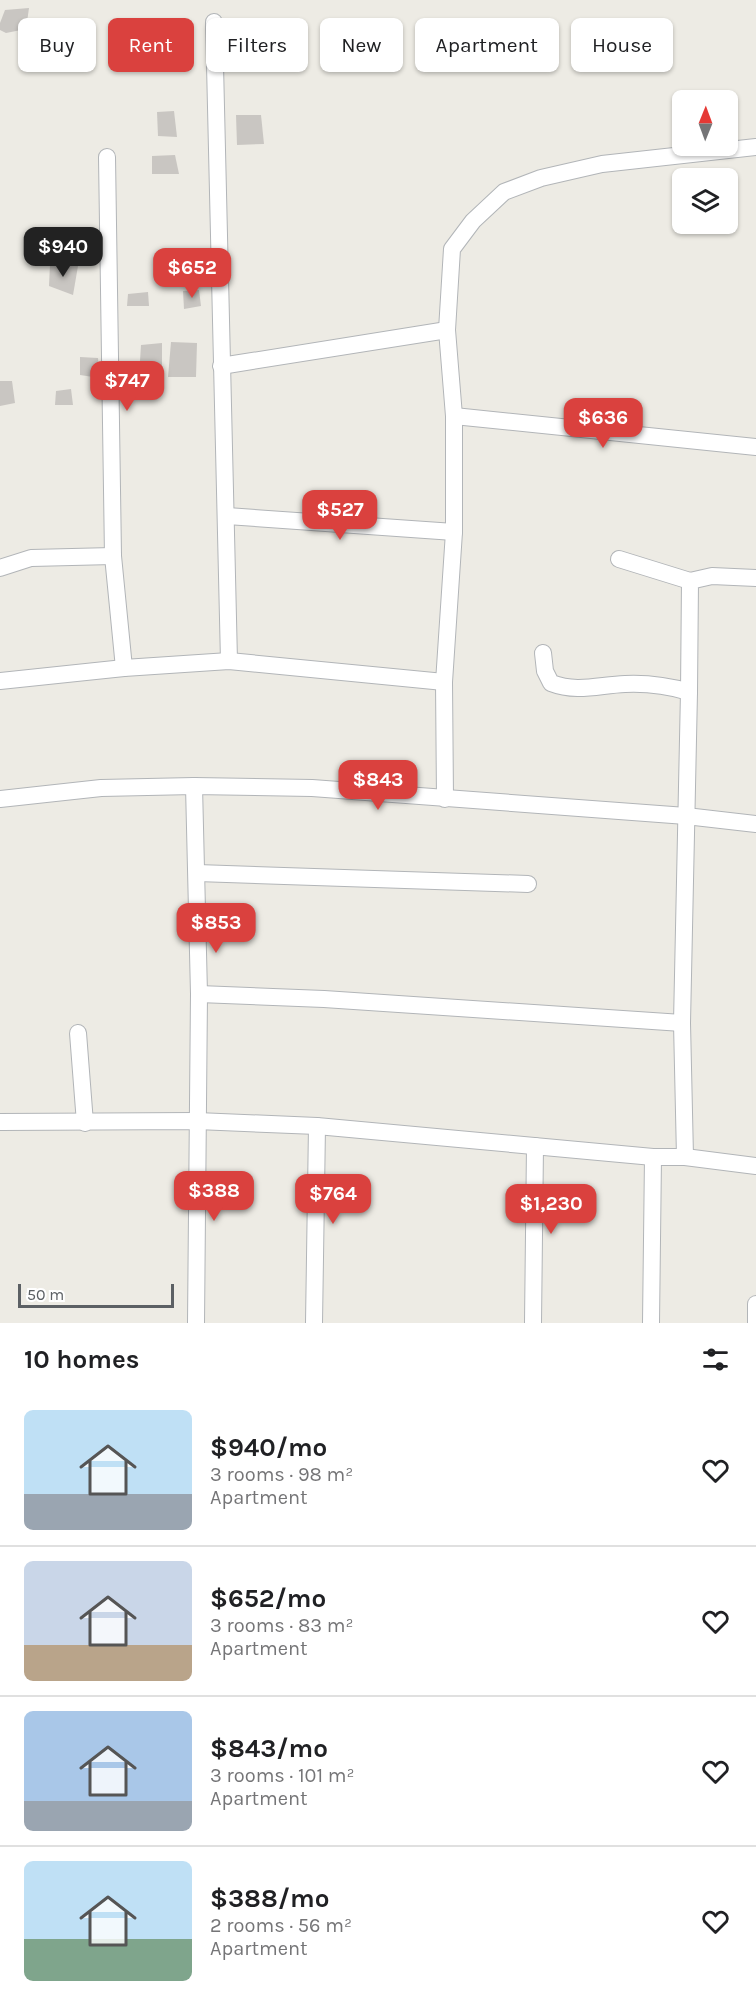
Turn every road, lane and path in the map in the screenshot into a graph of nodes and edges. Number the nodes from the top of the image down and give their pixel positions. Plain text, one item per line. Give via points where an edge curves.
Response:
1 (215, 72) edge
2 (756, 147) edge
3 (107, 157) dead end
4 (447, 330) junction
5 (221, 366) junction
6 (454, 416) junction
7 (756, 447) edge
8 (227, 516) junction
9 (454, 532) junction
10 (113, 556) junction
11 (619, 559) dead end
12 (0, 568) edge
13 (756, 578) edge
14 (690, 581) junction
15 (543, 653) dead end
16 (229, 661) junction
17 (124, 668) junction
18 (0, 681) edge
19 (444, 682) junction
20 (689, 692) junction
21 (194, 786) junction
22 (0, 799) edge
23 (445, 799) junction
24 (686, 816) junction
25 (756, 824) edge
26 (197, 873) junction
27 (528, 884) dead end
28 (199, 994) junction
29 (682, 1023) junction
30 (78, 1033) dead end
31 (197, 1121) junction
32 (0, 1122) edge
33 (85, 1123) junction
34 (317, 1126) junction
35 (535, 1146) junction
36 (653, 1157) junction
37 (685, 1157) junction
38 (756, 1166) edge
39 (756, 1304) edge
40 (196, 1323) edge
41 (314, 1323) edge
42 (533, 1323) edge
43 (651, 1323) edge
44 (756, 1323) edge

1 - 5 street
2 - 4 street via 602,164 541,178 504,192 472,221 452,249
3 - 10 street
4 - 5 street
4 - 6 street
5 - 8 street
6 - 7 street
6 - 9 street
8 - 9 street
8 - 16 street
9 - 19 street
10 - 12 street via 31,558
10 - 17 street
11 - 14 street
13 - 14 street via 712,576
14 - 20 street
15 - 20 street via 545,672 551,683 561,687 653,684
16 - 17 street
16 - 19 street
17 - 18 street
19 - 23 street
20 - 24 street
21 - 22 street via 101,788
21 - 23 street via 312,789
21 - 26 street
23 - 24 street
24 - 25 street
24 - 29 street
26 - 27 street
26 - 28 street
28 - 29 street
28 - 31 street
29 - 37 street
30 - 33 street
31 - 33 street
31 - 34 street
31 - 40 street
32 - 33 street
34 - 35 street
34 - 41 street
35 - 36 street
35 - 42 street
36 - 37 street
36 - 43 street
37 - 38 street
39 - 44 street

